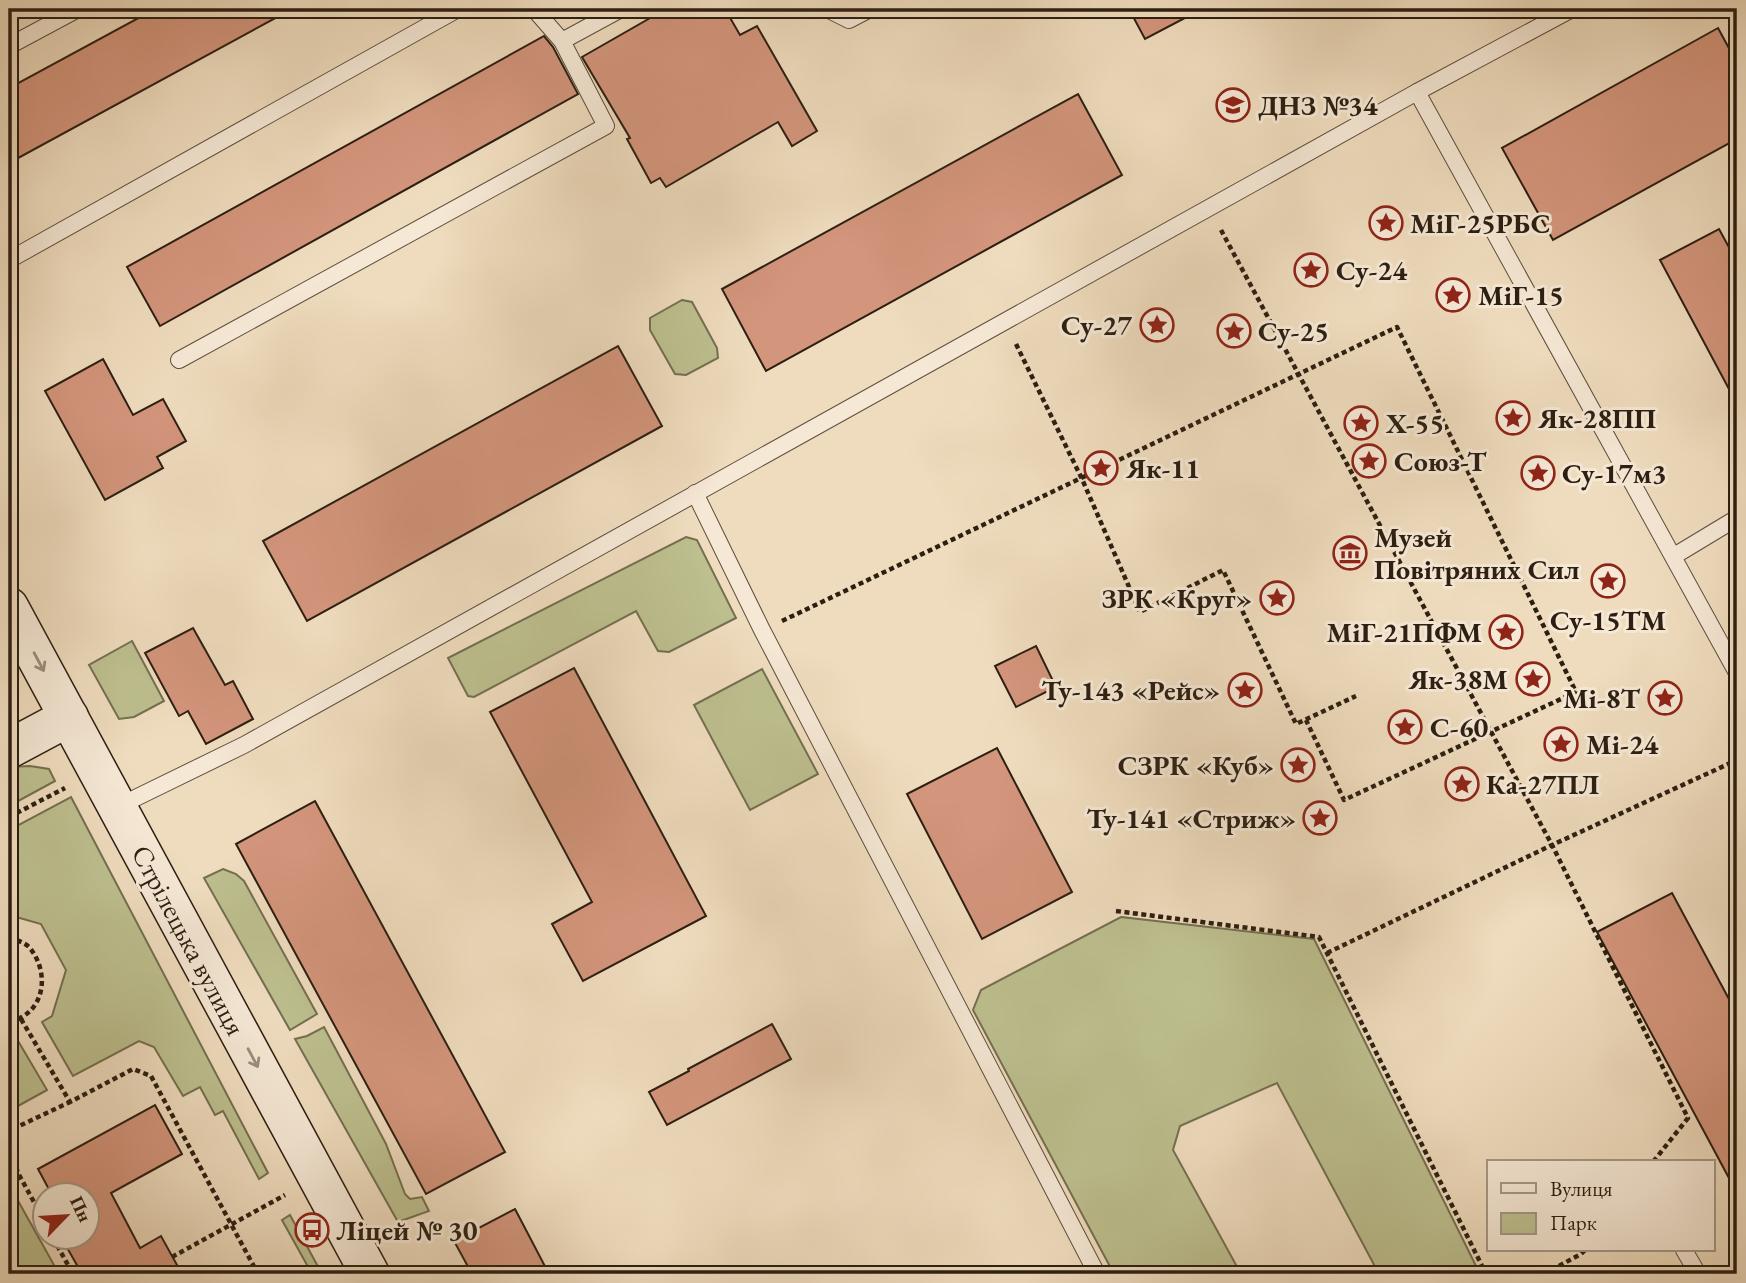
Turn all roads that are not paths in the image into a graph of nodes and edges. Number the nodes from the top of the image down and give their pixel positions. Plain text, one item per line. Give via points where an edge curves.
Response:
1 (78, 9) edge
2 (458, 9) edge
3 (534, 9) edge
4 (621, 9) edge
5 (827, 9) edge
6 (870, 9) edge
7 (1572, 9) edge
8 (562, 41) junction
9 (9, 46) edge
10 (1417, 92) junction
11 (9, 260) edge
12 (179, 360) dead end
13 (695, 493) junction
14 (1737, 518) edge
15 (1674, 556) junction
16 (9, 607) edge
17 (1737, 673) edge
18 (69, 718) junction
19 (9, 749) edge
20 (117, 807) junction
21 (1685, 1252) edge
22 (370, 1274) edge
23 (1097, 1274) edge
24 (1698, 1274) edge

1 - 9 lane
2 - 11 lane
3 - 8 lane
4 - 8 lane
5 - 6 lane via 849,20
7 - 10 lane
8 - 12 lane via 606,127
10 - 13 lane
10 - 15 lane
13 - 20 lane via 244,745
13 - 23 lane
14 - 15 lane
15 - 17 lane
16 -> 18 main road, Стрілецька вулиця
18 - 19 main road
18 - 20 main road, Стрілецька вулиця
20 -> 22 main road, Стрілецька вулиця
21 - 24 lane

